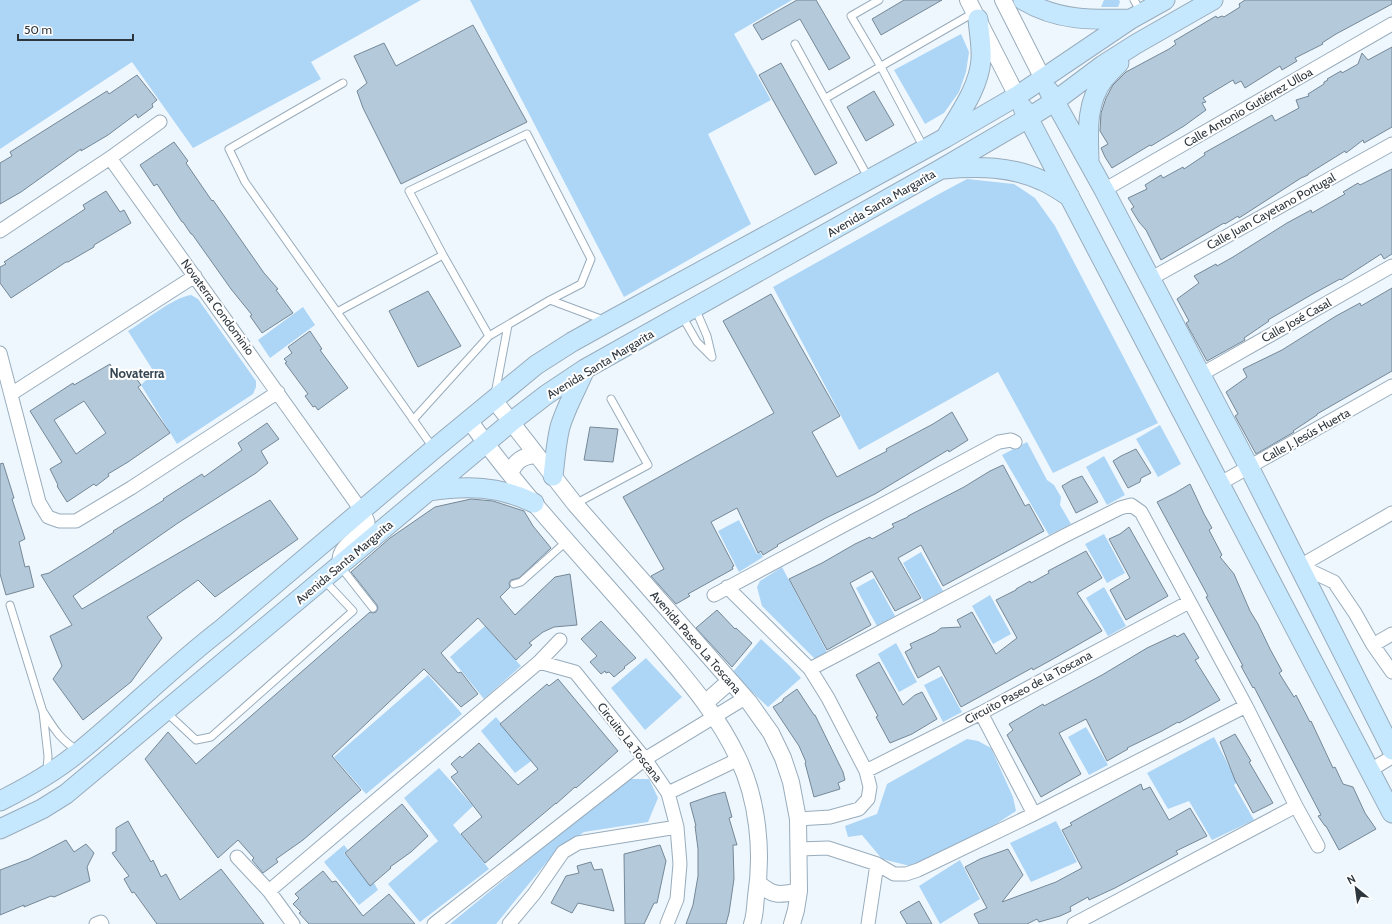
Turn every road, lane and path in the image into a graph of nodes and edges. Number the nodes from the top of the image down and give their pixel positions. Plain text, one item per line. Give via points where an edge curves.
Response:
1 (880, 0) edge
2 (1002, 0) edge
3 (1023, 0) edge
4 (1166, 0) edge
5 (1213, 0) edge
6 (974, 10) edge
7 (1136, 11) edge
8 (1392, 24) edge
9 (795, 44) dead end
10 (1136, 44) junction
11 (881, 67) junction
12 (1043, 79) junction
13 (343, 83) dead end
14 (1017, 96) junction
15 (826, 98) junction
16 (1055, 101) junction
17 (1028, 118) junction
18 (160, 122) dead end
19 (945, 138) junction
20 (1392, 144) edge
21 (925, 149) junction
22 (110, 158) junction
23 (1090, 164) junction
24 (941, 169) junction
25 (870, 179) junction
26 (1104, 190) junction
27 (1070, 197) junction
28 (0, 231) edge
29 (443, 255) junction
30 (1392, 266) edge
31 (195, 276) junction
32 (1150, 279) junction
33 (550, 300) junction
34 (337, 312) junction
35 (688, 312) junction
36 (608, 322) junction
37 (508, 325) junction
38 (489, 336) junction
39 (0, 353) edge
40 (585, 369) junction
41 (1200, 374) junction
42 (1392, 386) edge
43 (278, 392) junction
44 (11, 394) junction
45 (611, 399) dead end
46 (494, 400) junction
47 (413, 420) junction
48 (469, 420) junction
49 (511, 422) junction
50 (1015, 442) dead end
51 (486, 443) junction
52 (434, 449) junction
53 (536, 455) junction
54 (1249, 467) junction
55 (510, 474) junction
56 (553, 476) junction
57 (1219, 484) junction
58 (429, 491) junction
59 (534, 503) junction
60 (575, 504) junction
61 (361, 510) junction
62 (1392, 513) edge
63 (567, 541) junction
64 (340, 565) junction
65 (1300, 566) junction
66 (323, 579) junction
67 (514, 584) dead end
68 (727, 587) junction
69 (714, 595) dead end
70 (259, 597) junction
71 (1189, 602) junction
72 (10, 605) dead end
73 (373, 608) dead end
74 (1392, 634) edge
75 (560, 640) dead end
76 (1373, 645) junction
77 (195, 649) junction
78 (539, 662) junction
79 (218, 667) junction
80 (810, 668) junction
81 (1392, 672) edge
82 (730, 681) junction
83 (745, 698) junction
84 (705, 703) junction
85 (1246, 706) junction
86 (44, 712) junction
87 (981, 713) junction
88 (160, 715) junction
89 (715, 716) junction
90 (1392, 750) edge
91 (79, 752) junction
92 (1392, 757) edge
93 (645, 759) junction
94 (739, 759) junction
95 (866, 770) junction
96 (1369, 771) junction
97 (47, 774) junction
98 (668, 793) junction
99 (0, 801) edge
100 (1296, 806) junction
101 (1034, 814) junction
102 (1392, 814) edge
103 (798, 819) junction
104 (677, 827) junction
105 (0, 829) edge
106 (1318, 846) dead end
107 (799, 849) junction
108 (237, 857) dead end
109 (877, 864) junction
110 (758, 883) junction
111 (269, 891) junction
112 (799, 891) junction
113 (96, 924) edge
114 (102, 924) edge
115 (293, 924) edge
116 (434, 924) edge
117 (509, 924) edge
118 (667, 924) edge
119 (752, 924) edge
120 (792, 924) edge
121 (868, 924) edge
122 (1074, 924) edge

1 - 11 lane via 851,16
2 - 12 street
3 - 7 main road via 1048,12 1090,20
4 - 7 main road, Avenida Santa Margarita
5 - 10 main road, Avenida Santa Margarita
6 - 11 lane
6 - 14 street
6 - 19 main road via 981,60 976,81
7 - 12 main road, Avenida Santa Margarita
8 - 26 street, Calle Antonio Gutiérrez Ulloa
9 - 15 lane
10 - 16 main road, Avenida Santa Margarita
10 - 23 main road via 1103,80 1092,99 1088,119
11 - 15 lane
11 - 21 lane
12 - 14 main road, Avenida Santa Margarita
12 - 16 main road
13 - 34 lane via 230,150 245,182
14 - 17 main road
14 - 19 main road, Avenida Santa Margarita
15 - 25 lane
16 - 17 main road, Avenida Santa Margarita
16 - 23 main road
17 - 24 main road, Avenida Santa Margarita
17 - 27 main road
18 - 22 street
19 - 21 main road, Avenida Santa Margarita
20 - 32 street, Calle Juan Cayetano Portugal
21 - 25 main road, Avenida Santa Margarita
22 - 28 street
22 - 31 street, Novaterra Condominio
23 - 26 main road
24 - 27 main road via 998,168 1042,180
24 - 35 main road, Avenida Santa Margarita
25 - 36 main road, Avenida Santa Margarita
26 - 32 main road
27 - 57 main road
29 - 33 lane via 409,191 527,134 591,259 581,284
29 - 34 lane
29 - 38 lane
30 - 41 street, Calle José Casal
31 - 43 street, Novaterra Condominio
31 - 44 street
32 - 41 main road
33 - 36 lane
33 - 37 lane
34 - 47 lane
35 - 35 lane via 697,342 712,357 707,336
35 - 40 main road, Avenida Santa Margarita
36 - 46 main road, Avenida Santa Margarita via 536,365
37 - 38 lane
37 - 46 lane
38 - 47 lane
39 - 44 street
40 - 49 main road, Avenida Santa Margarita
40 - 56 main road via 560,427
41 - 54 main road
42 - 54 street, Calle J. Jesús Huerta
43 - 44 street via 76,521 60,521 48,517 39,502
43 - 61 street, Novaterra Condominio
45 - 60 lane via 648,465
46 - 48 main road, Avenida Santa Margarita
46 - 49 street, Avenida Paseo La Toscana
47 - 52 lane
48 - 51 street
48 - 52 main road, Avenida Santa Margarita
49 - 51 main road, Avenida Santa Margarita
49 - 53 street, Avenida Paseo La Toscana
50 - 68 street via 999,442
51 - 55 street
51 - 58 main road, Avenida Santa Margarita
52 - 61 main road, Avenida Santa Margarita
53 - 55 street via 527,455 519,459
53 - 56 street, Avenida Paseo La Toscana
54 - 57 street, Calle J. Jesús Huerta
54 - 65 main road
55 - 59 street
56 - 60 street, Avenida Paseo La Toscana
57 - 96 main road
58 - 59 main road via 462,487 492,489
58 - 64 main road, Avenida Santa Margarita
59 - 63 street
60 - 82 street, Avenida Paseo La Toscana
61 - 64 street, Novaterra Condominio via 368,522 339,554
61 - 70 main road, Avenida Santa Margarita
62 - 65 street
63 - 67 lane via 521,582
63 - 84 street via 609,586
64 - 66 main road, Avenida Santa Margarita
64 - 73 lane
65 - 76 street via 1334,582
65 - 90 main road
66 - 79 main road, Avenida Santa Margarita
66 - 88 lane via 353,611 211,737 196,740
68 - 69 street
68 - 80 street
70 - 77 main road, Avenida Santa Margarita
70 - 79 main road via 248,618 213,648 211,654
71 - 80 street via 1141,512 1131,506 1120,508 1066,535
71 - 85 street
71 - 87 street, Circuito Paseo de la Toscana
72 - 86 lane
74 - 76 street
75 - 78 street
76 - 81 street
77 - 88 main road via 200,653 203,664 162,703 159,708
77 - 91 main road, Avenida Santa Margarita
78 - 93 street, Circuito La Toscana via 575,672
78 - 111 street
79 - 88 main road, Avenida Santa Margarita
80 - 95 street
82 - 83 street, Avenida Paseo La Toscana
82 - 84 street
83 - 89 street
83 - 103 street, Avenida Paseo La Toscana via 771,734 783,758 791,782
84 - 89 street
85 - 100 street
85 - 101 street
86 - 91 lane via 65,742
86 - 97 lane
87 - 95 street, Circuito Paseo de la Toscana
87 - 101 street
88 - 105 main road, Avenida Santa Margarita via 66,794 42,809
89 - 93 street
89 - 94 street
91 - 97 main road, Avenida Santa Margarita
92 - 96 street
93 - 98 street, Circuito La Toscana
93 - 116 street
94 - 98 street
94 - 110 street via 757,821 760,852
95 - 103 street via 870,787 868,799 859,809 830,817
96 - 102 main road
97 - 99 main road, Avenida Santa Margarita
98 - 104 street, Circuito La Toscana
100 - 106 street
100 - 122 street
101 - 109 street via 906,874 894,874
103 - 107 street, Avenida Paseo La Toscana
104 - 117 street via 578,843 563,852
104 - 118 street, Circuito La Toscana via 680,864 676,899
107 - 109 street via 828,848
107 - 112 street, Avenida Paseo La Toscana
108 - 111 street
109 - 121 street
110 - 112 street via 775,894
110 - 119 street
111 - 115 street
112 - 120 street, Avenida Paseo La Toscana
113 - 114 street

